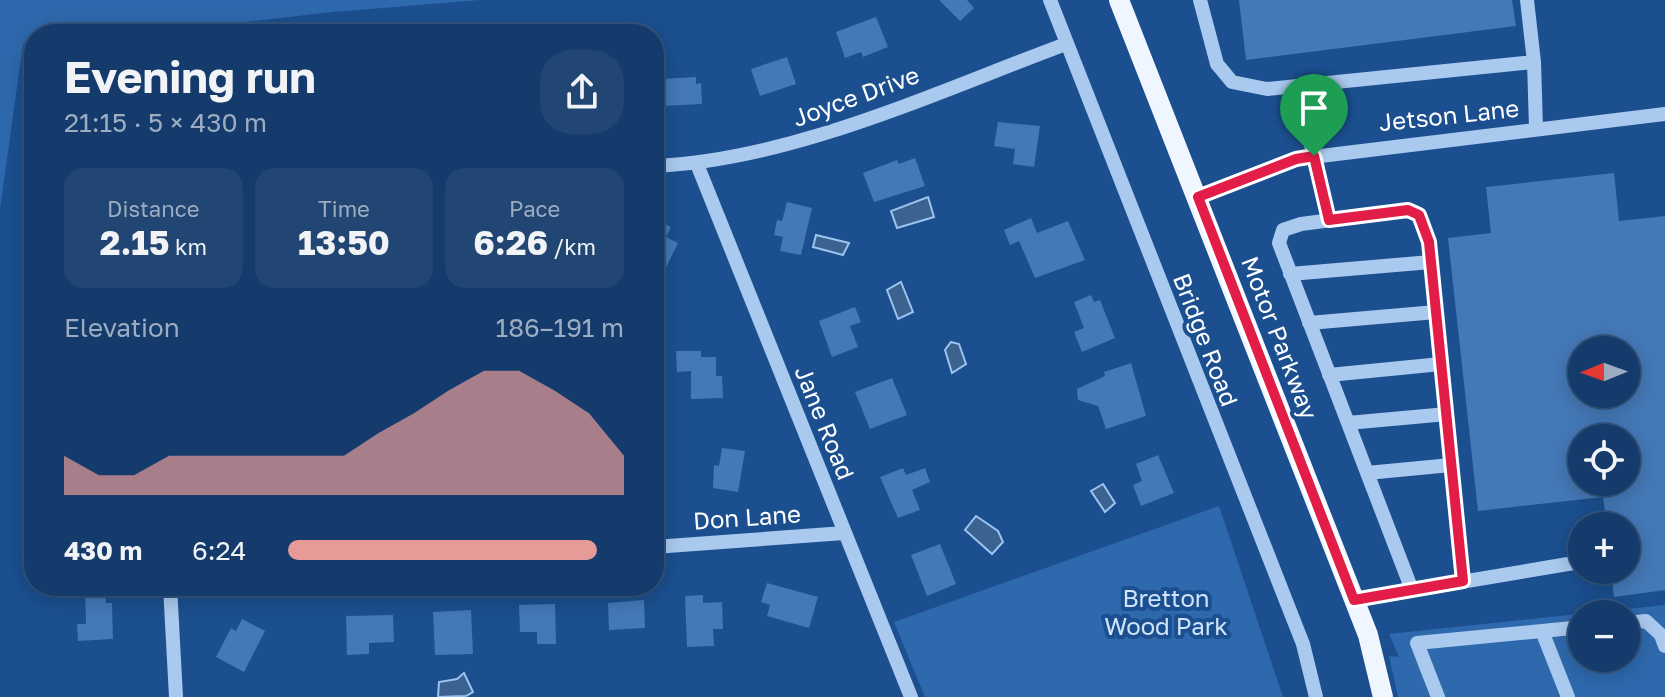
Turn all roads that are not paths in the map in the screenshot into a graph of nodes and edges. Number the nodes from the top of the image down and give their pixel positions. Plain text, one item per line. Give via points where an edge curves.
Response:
1 (1050, 0) edge
2 (1119, 0) edge
3 (1200, 0) edge
4 (1527, 0) edge
5 (1066, 44) junction
6 (1534, 62) junction
7 (1297, 86) junction
8 (1665, 114) edge
9 (1536, 128) junction
10 (1314, 156) junction
11 (697, 164) junction
12 (664, 166) edge
13 (1198, 197) junction
14 (1329, 220) junction
15 (1431, 262) junction
16 (1290, 274) junction
17 (1436, 312) junction
18 (1309, 323) junction
19 (1441, 364) junction
20 (1329, 375) junction
21 (1447, 414) junction
22 (1348, 423) junction
23 (1451, 465) junction
24 (1367, 473) junction
25 (844, 533) junction
26 (664, 546) edge
27 (1568, 564) edge
28 (1463, 581) junction
29 (1412, 590) junction
30 (171, 596) edge
31 (1354, 600) junction
32 (1640, 622) edge
33 (1568, 628) edge
34 (1542, 631) junction
35 (1665, 646) edge
36 (176, 697) edge
37 (911, 697) edge
38 (1316, 697) edge
39 (1383, 697) edge
40 (1438, 697) edge
41 (1568, 697) edge

1 - 5 street, Bridge Road
2 - 13 main road, Motor Parkway
3 - 7 street via 1217,64 1232,82 1267,89
4 - 6 street
5 - 11 street, Joyce Drive via 790,145
5 - 38 street, Bridge Road via 1303,644
6 - 7 street
6 - 9 street
7 - 10 street
8 - 9 street, Jetson Lane
9 - 10 street, Jetson Lane
10 - 13 street, Jetson Lane
10 - 14 street
11 - 12 street, Joyce Drive
11 - 25 street, Jane Road
13 - 31 main road, Motor Parkway
14 - 15 street via 1408,210 1419,215
14 - 16 street via 1283,230 1279,243
15 - 16 street
15 - 17 street
16 - 18 street
17 - 18 street
17 - 19 street
18 - 20 street
19 - 20 street
19 - 21 street
20 - 22 street
21 - 22 street
21 - 23 street
22 - 24 street
23 - 24 street
23 - 28 street
24 - 29 street
25 - 26 street, Don Lane
25 - 37 street, Jane Road
27 - 28 street
28 - 29 street
29 - 31 street
30 - 36 street
31 - 39 main road, Motor Parkway
32 - 35 street via 1661,635
33 - 34 street
34 - 40 street via 1417,643
34 - 41 street

